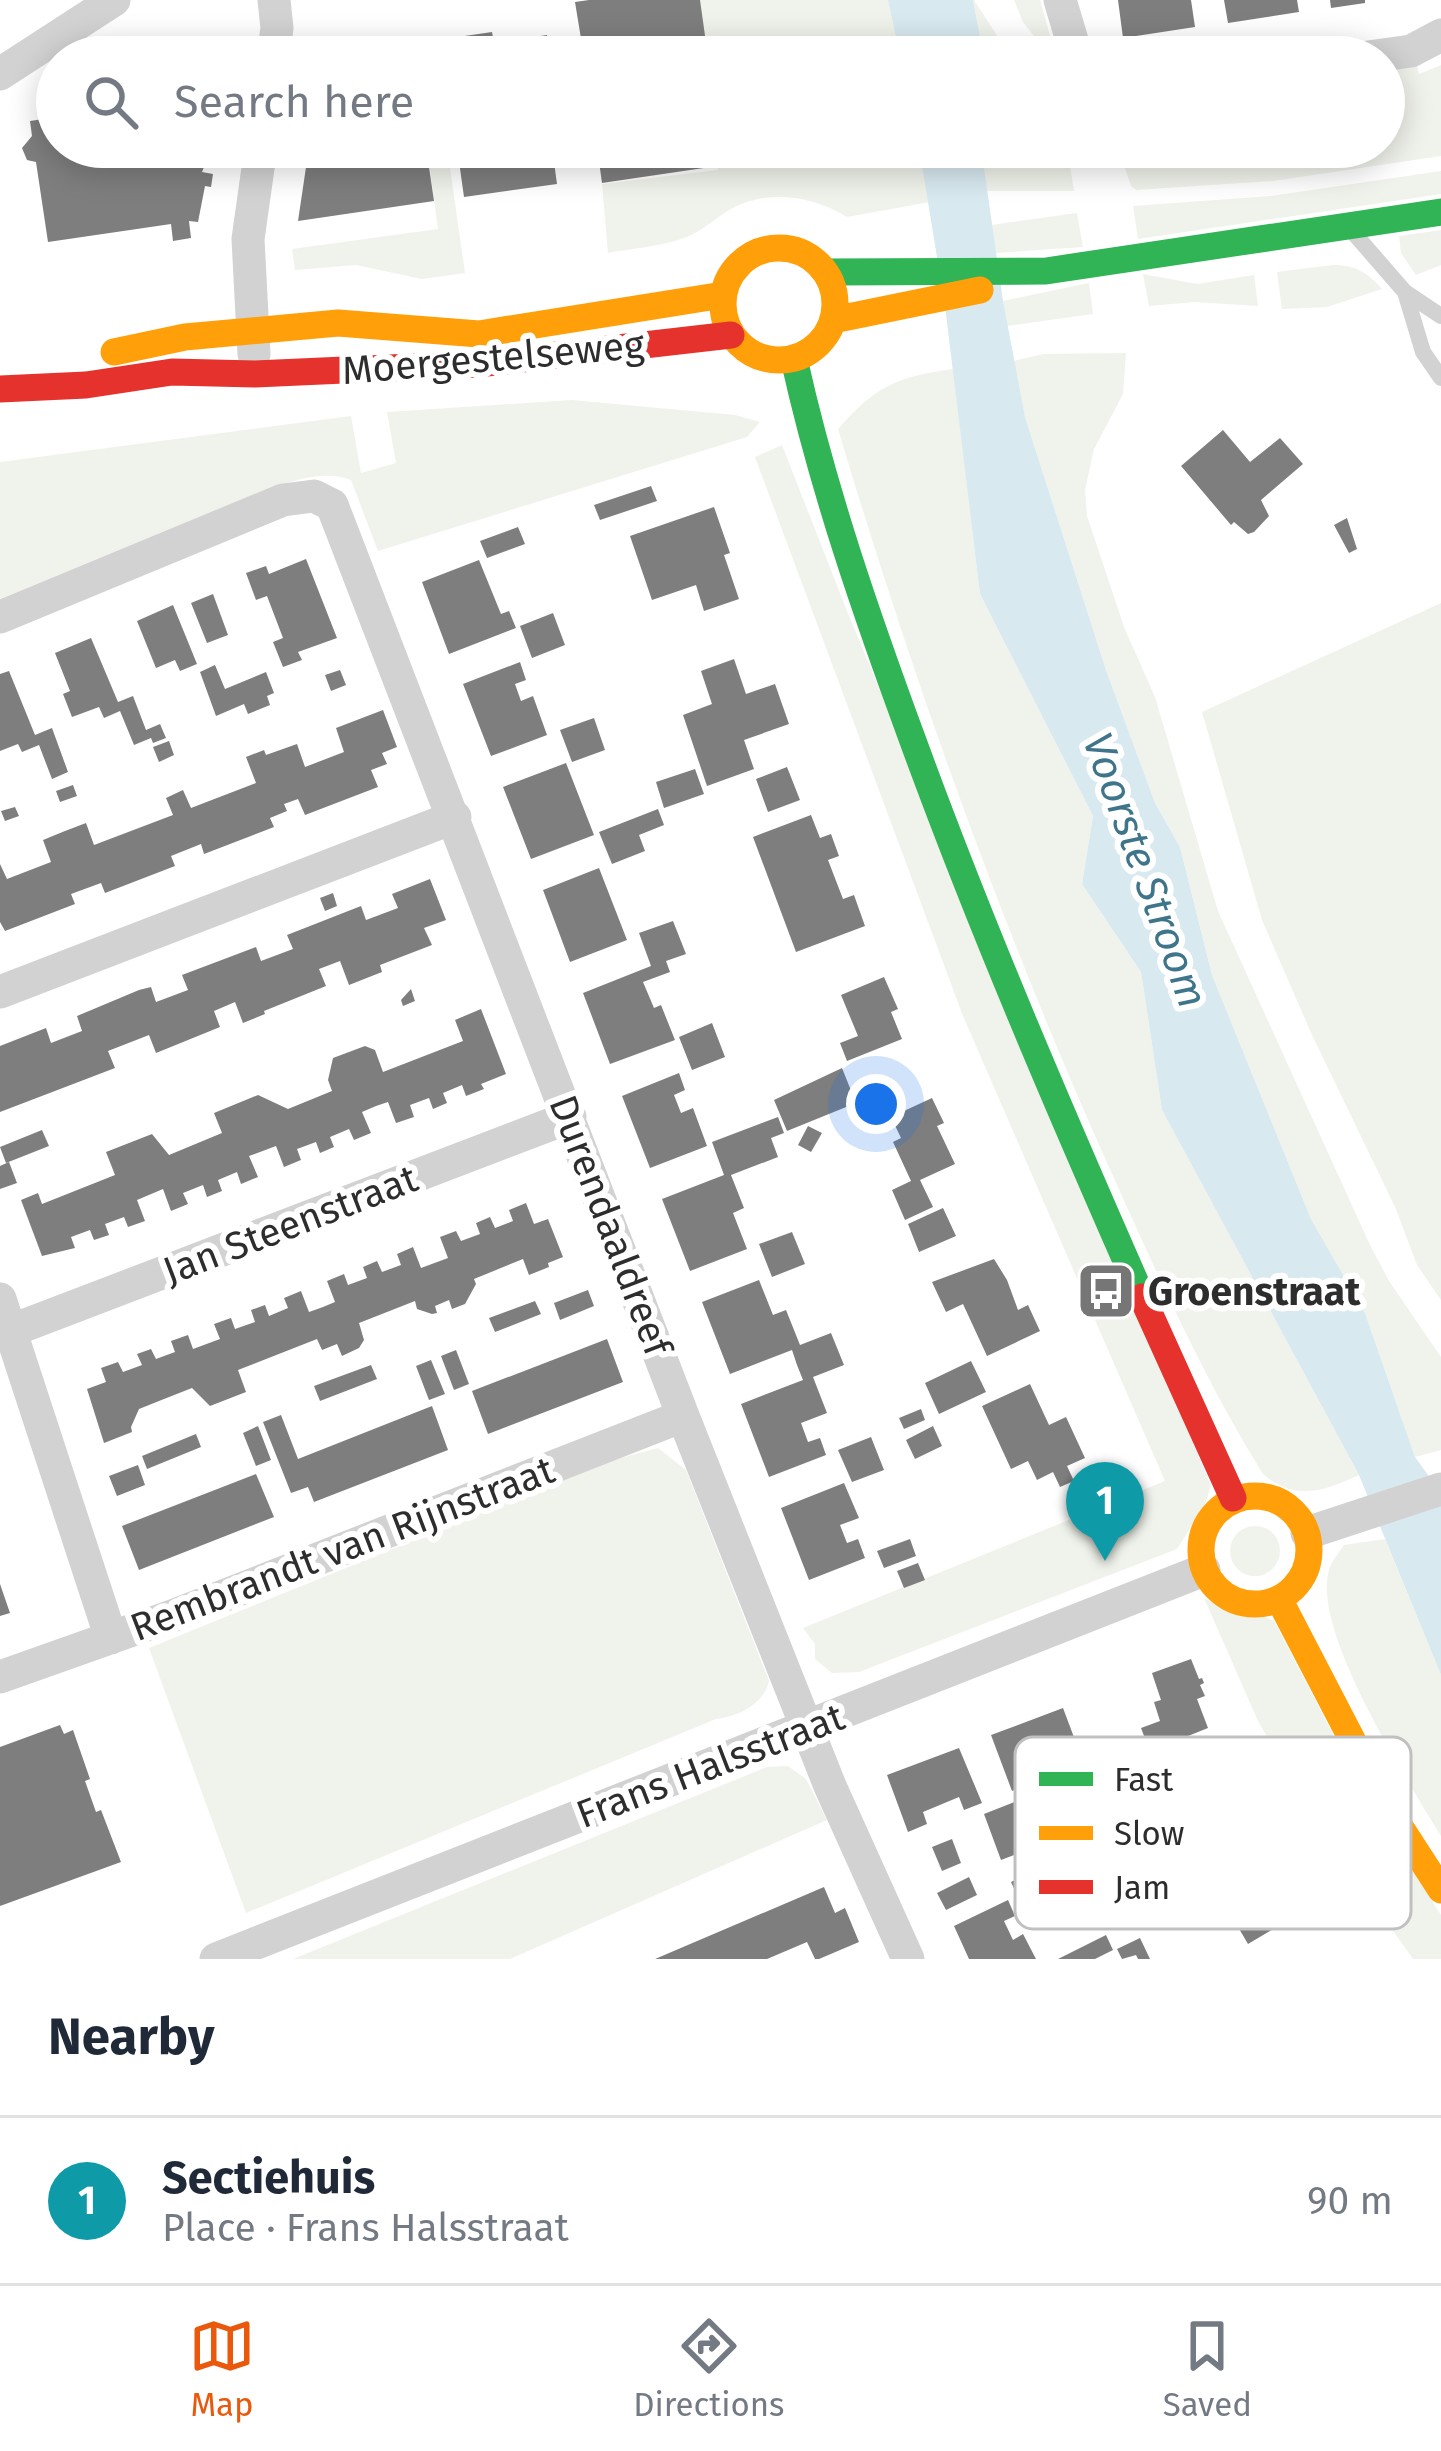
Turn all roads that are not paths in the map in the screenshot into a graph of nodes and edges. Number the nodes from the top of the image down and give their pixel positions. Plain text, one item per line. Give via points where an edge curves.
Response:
1 (113, 0) edge
2 (274, 0) edge
3 (1060, 0) edge
4 (1441, 35) edge
5 (58, 36) edge
6 (276, 36) edge
7 (1071, 36) edge
8 (36, 50) edge
9 (1405, 52) edge
10 (0, 74) edge
11 (258, 168) edge
12 (1441, 212) edge
13 (1348, 226) junction
14 (826, 272) junction
15 (1006, 277) junction
16 (1406, 292) junction
17 (723, 295) junction
18 (1441, 316) edge
19 (833, 320) junction
20 (253, 334) junction
21 (731, 335) junction
22 (794, 359) junction
23 (255, 374) junction
24 (1441, 378) edge
25 (0, 386) edge
26 (0, 617) edge
27 (455, 817) junction
28 (0, 992) edge
29 (570, 1117) junction
30 (3, 1309) edge
31 (683, 1416) junction
32 (1441, 1489) edge
33 (1233, 1498) junction
34 (1307, 1533) junction
35 (1204, 1570) junction
36 (1279, 1599) junction
37 (111, 1638) junction
38 (0, 1677) edge
39 (807, 1727) junction
40 (1351, 1737) edge
41 (1411, 1843) edge
42 (1441, 1889) edge
43 (217, 1959) edge
44 (908, 1959) edge

1 - 5 street
2 - 6 street
3 - 7 street
4 - 9 street
8 - 10 street
11 - 20 street via 248,239
12 - 13 main road
13 - 15 main road
13 - 16 lane
14 - 15 main road
14 - 17 main road via 796,250 772,248 736,267
14 - 19 main road
15 - 19 main road
16 - 18 lane
16 - 24 lane via 1423,352
17 - 20 main road, Moergestelseweg via 478,334 338,323
17 - 21 main road
19 - 22 main road via 819,344
20 - 23 street
20 - 25 main road, Moergestelseweg via 185,337
21 - 22 main road via 757,357
21 - 23 main road, Moergestelseweg via 478,364
22 - 33 main road via 833,516 949,846
23 - 25 main road, Moergestelseweg
26 - 27 street, Durendaaldreef via 283,500 314,496 332,505
27 - 28 street
27 - 29 street, Durendaaldreef
29 - 30 street, Jan Steenstraat
29 - 31 street, Durendaaldreef
30 - 37 street
31 - 37 street, Rembrandt van Rijnstraat
31 - 39 street, Durendaaldreef
32 - 34 street
33 - 34 main road via 1276,1500
33 - 35 main road via 1208,1522
34 - 36 main road via 1304,1574
35 - 36 main road via 1243,1604
35 - 39 street, Frans Halsstraat
36 - 40 main road
37 - 38 street, Rembrandt van Rijnstraat
39 - 43 street, Frans Halsstraat
39 - 44 street, Durendaaldreef
41 - 42 main road

